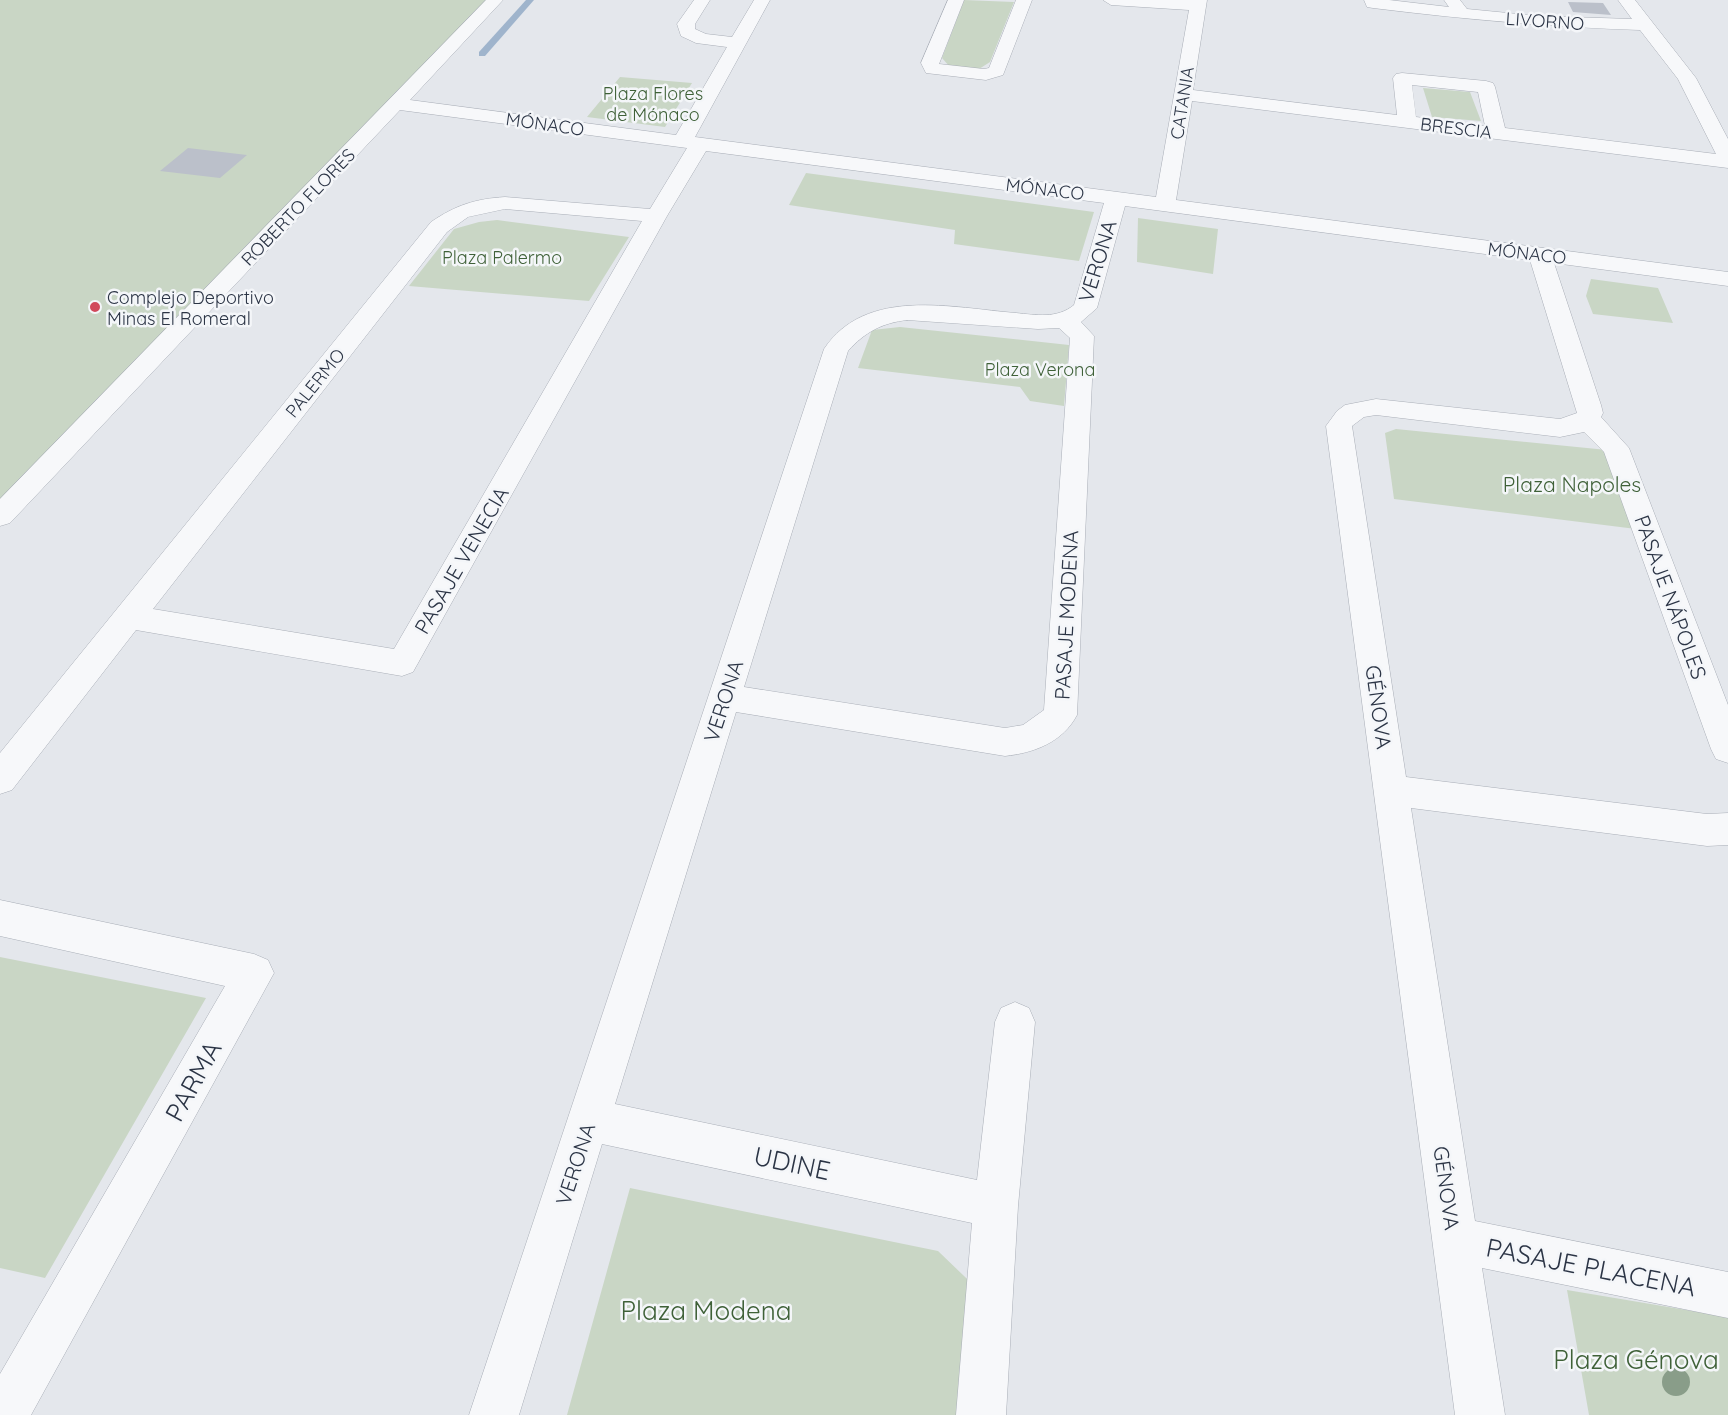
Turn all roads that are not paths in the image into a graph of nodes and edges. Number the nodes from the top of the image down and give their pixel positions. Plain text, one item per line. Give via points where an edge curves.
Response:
1 (495, 0) edge
2 (702, 0) edge
3 (762, 0) edge
4 (956, 0) edge
5 (1024, 0) edge
6 (1111, 0) edge
7 (1372, 0) edge
8 (1452, 0) edge
9 (1626, 0) edge
10 (1199, 3) edge
11 (1462, 14) junction
12 (1647, 25) junction
13 (736, 43) junction
14 (1184, 94) junction
15 (397, 104) junction
16 (1407, 122) junction
17 (1496, 133) junction
18 (691, 143) junction
19 (1728, 158) edge
20 (1728, 162) edge
21 (1116, 199) junction
22 (1165, 205) junction
23 (656, 216) junction
24 (1540, 255) junction
25 (1728, 279) edge
26 (1064, 320) junction
27 (1587, 419) junction
28 (0, 516) edge
29 (129, 617) junction
30 (724, 698) junction
31 (1728, 750) edge
32 (0, 779) edge
33 (1391, 790) junction
34 (1728, 830) edge
35 (0, 918) edge
36 (1015, 1022) dead end
37 (589, 1120) junction
38 (996, 1206) junction
39 (1455, 1240) junction
40 (1728, 1295) edge
41 (4, 1415) edge
42 (495, 1415) edge
43 (981, 1415) edge
44 (1480, 1415) edge

1 - 15 street, ROBERTO FLORES
2 - 13 street via 686,24 687,32 702,39
3 - 13 street
4 - 5 street via 930,63 932,69 986,75 997,71
6 - 10 street
7 - 11 street, LIVORNO
8 - 11 street
9 - 12 street
10 - 14 street, CATANIA
11 - 12 street, LIVORNO
12 - 19 street via 1687,78
13 - 18 street
14 - 16 street, BRESCIA
14 - 22 street, CATANIA
15 - 18 street, MÓNACO
15 - 28 street, ROBERTO FLORES
16 - 17 street, BRESCIA
16 - 17 street via 1402,78 1486,87
17 - 20 street, BRESCIA
18 - 21 street, MÓNACO
18 - 23 street
21 - 22 street, MÓNACO
21 - 26 street, VERONA via 1085,308
22 - 24 street, MÓNACO
23 - 29 street, PALERMO via 505,203 474,207 448,219
23 - 29 street, PASAJE VENECIA via 402,663
24 - 25 street, MÓNACO
24 - 27 street via 1588,405
26 - 30 street, VERONA via 1038,322 908,311 872,320 845,337 836,349
26 - 30 street, PASAJE MODENA via 1082,336 1060,716 1037,734 1005,742
27 - 31 street, PASAJE NÁPOLES via 1616,448
27 - 33 street, GÉNOVA via 1560,428 1376,407 1352,411 1339,426
29 - 32 street, PALERMO
30 - 37 street, VERONA
33 - 34 street
33 - 39 street, GÉNOVA
35 - 41 street, PARMA via 254,973
36 - 38 street
37 - 38 street, UDINE
37 - 42 street, VERONA
38 - 43 street
39 - 40 street, PASAJE PLACENA
39 - 44 street, GÉNOVA

